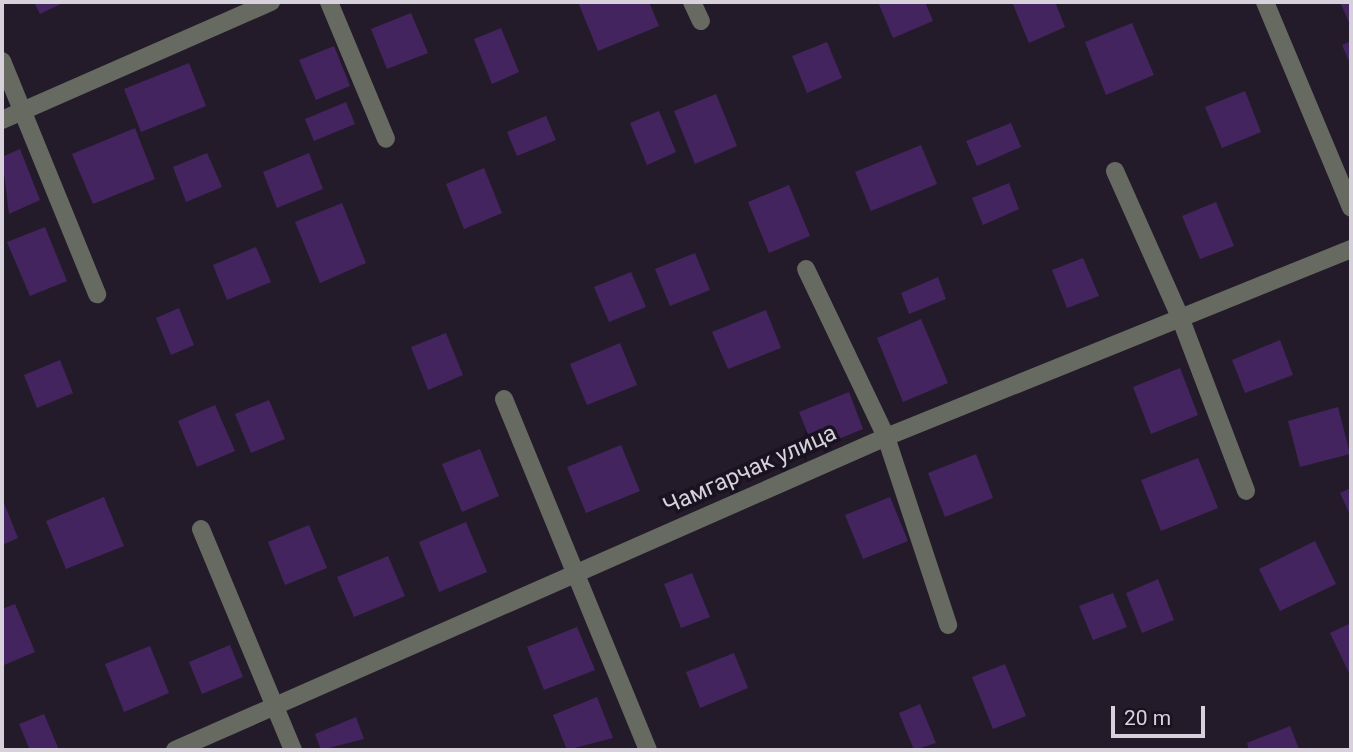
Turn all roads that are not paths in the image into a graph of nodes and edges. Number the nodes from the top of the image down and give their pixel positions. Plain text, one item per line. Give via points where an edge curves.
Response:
1 (271, 2) edge
2 (328, 2) edge
3 (692, 2) edge
4 (1265, 2) edge
5 (701, 20) dead end
6 (2, 61) edge
7 (26, 110) junction
8 (2, 120) edge
9 (386, 139) dead end
10 (1115, 171) dead end
11 (1351, 208) edge
12 (1351, 249) edge
13 (806, 269) dead end
14 (97, 294) dead end
15 (1180, 317) junction
16 (503, 399) dead end
17 (886, 437) junction
18 (1246, 491) dead end
19 (201, 529) dead end
20 (574, 575) junction
21 (948, 625) dead end
22 (276, 705) junction
23 (175, 750) edge
24 (293, 750) edge
25 (648, 750) edge

1 - 7 street
2 - 9 street
3 - 5 street
4 - 11 street
6 - 7 street
7 - 8 street
7 - 14 street
10 - 15 street
12 - 15 street, Чамгарчак улица
13 - 17 street
15 - 17 street, Чамгарчак улица
15 - 18 street
16 - 20 street
17 - 20 street, Чамгарчак улица
17 - 21 street
19 - 22 street
20 - 22 street, Чамгарчак улица
20 - 25 street
22 - 23 street, Чамгарчак улица
22 - 24 street

